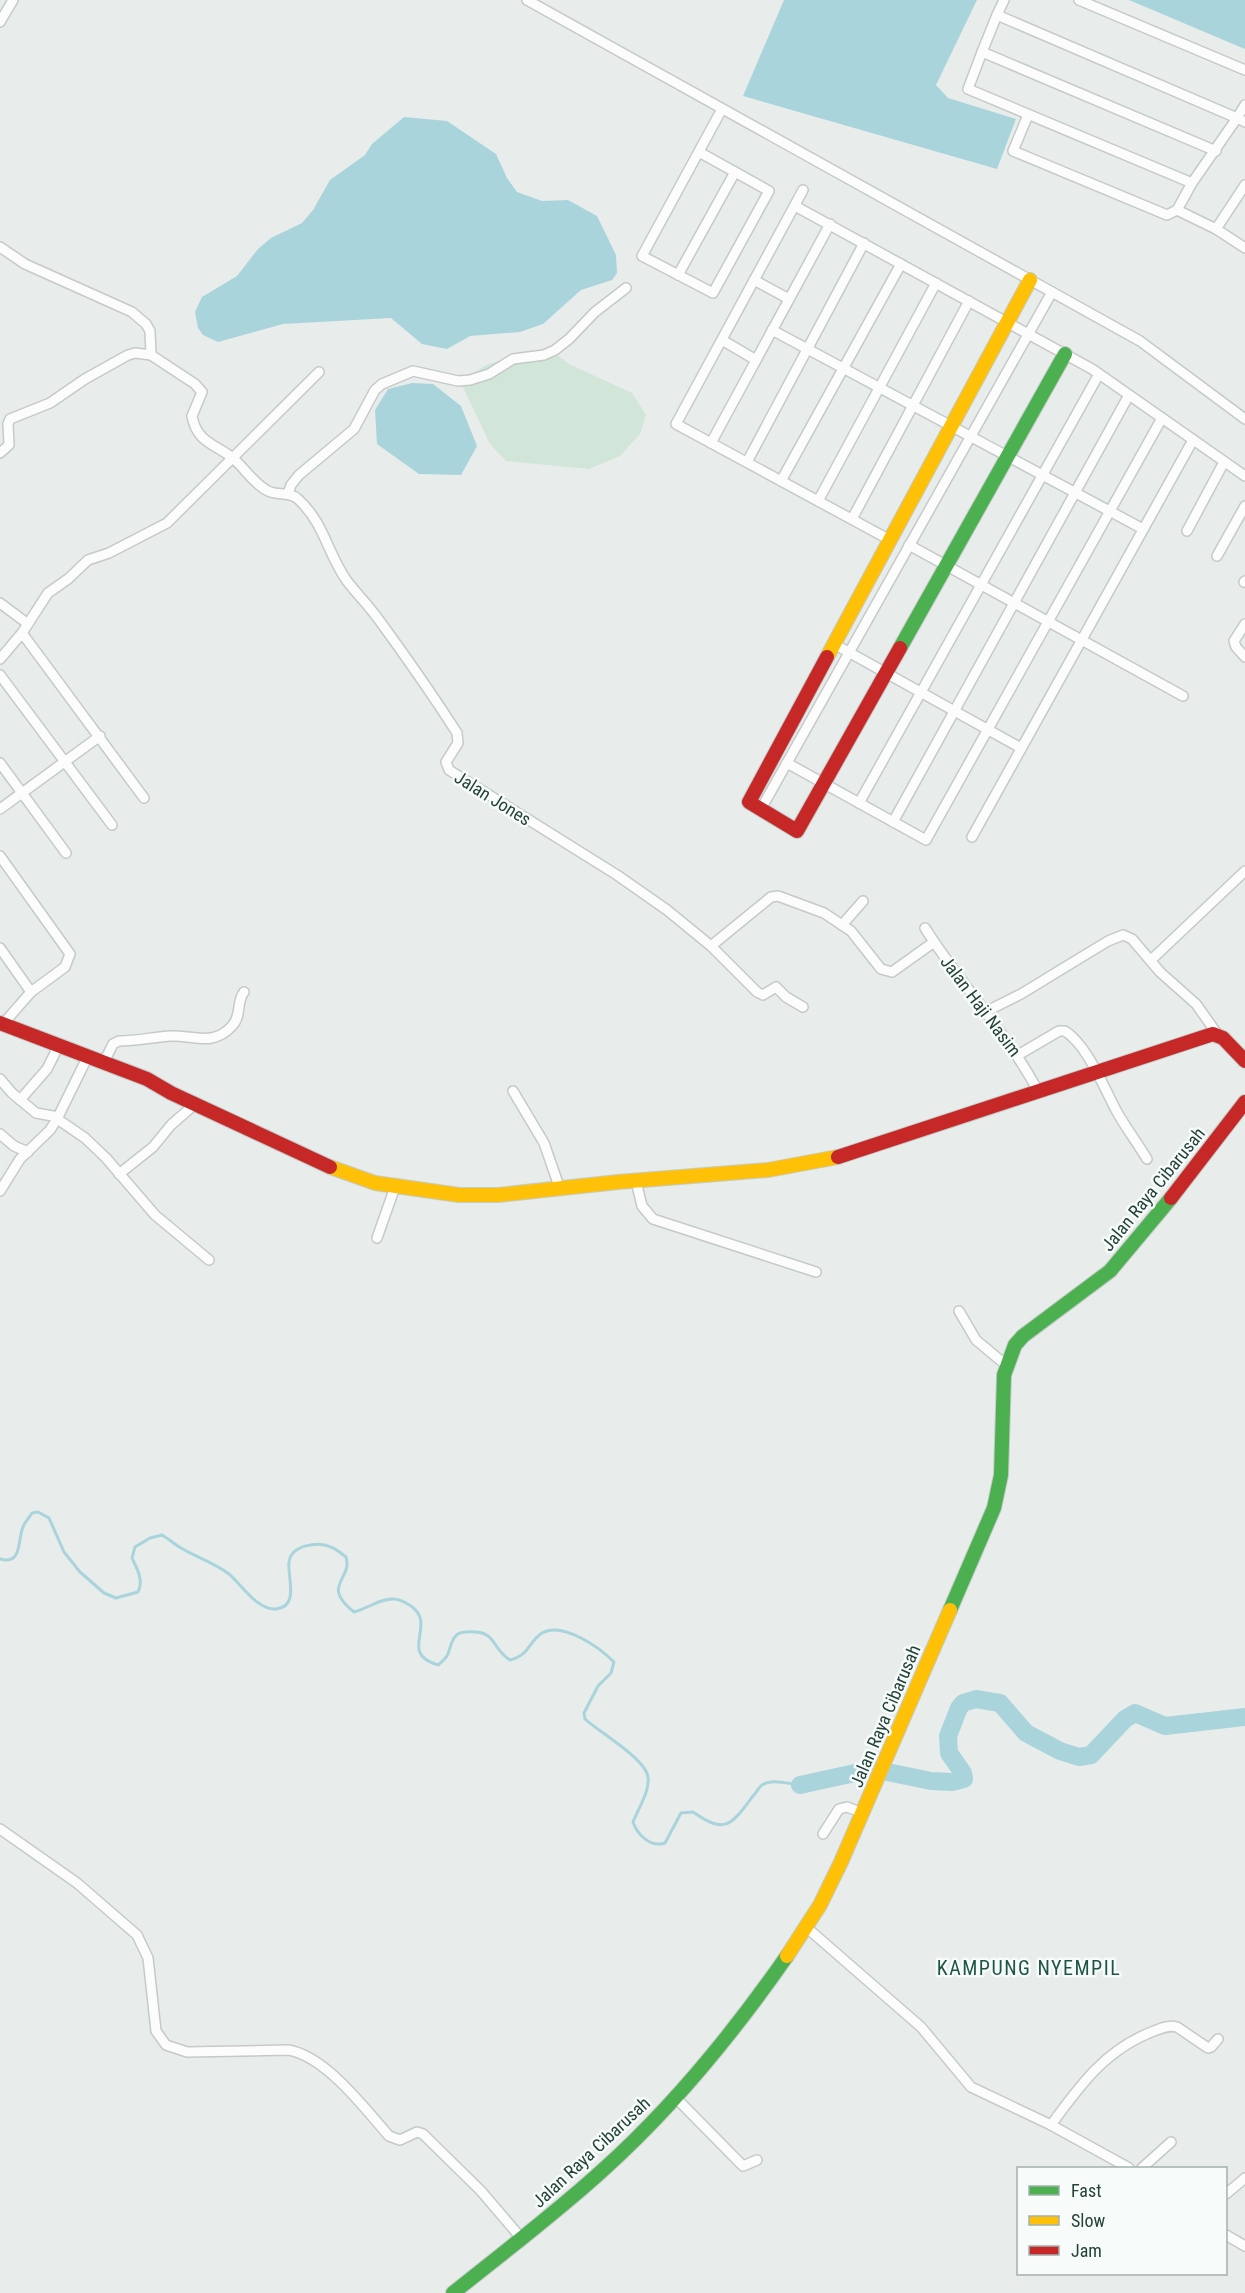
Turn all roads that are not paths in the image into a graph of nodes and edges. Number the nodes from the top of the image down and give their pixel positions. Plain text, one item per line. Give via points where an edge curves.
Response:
1 (13, 0) edge
2 (527, 0) edge
3 (1004, 0) edge
4 (1079, 0) edge
5 (997, 15) junction
6 (0, 22) edge
7 (982, 52) junction
8 (1245, 70) edge
9 (1245, 105) edge
10 (723, 109) junction
11 (1028, 115) junction
12 (1241, 120) edge
13 (1216, 151) junction
14 (699, 152) junction
15 (735, 172) junction
16 (1192, 183) junction
17 (1245, 185) edge
18 (803, 190) dead end
19 (795, 206) junction
20 (1177, 210) junction
21 (830, 225) junction
22 (1216, 229) junction
23 (864, 243) junction
24 (0, 247) edge
25 (1245, 248) edge
26 (901, 264) junction
27 (678, 275) junction
28 (754, 280) junction
29 (1030, 280) junction
30 (936, 283) junction
31 (626, 288) dead end
32 (1052, 291) junction
33 (789, 299) junction
34 (969, 301) junction
35 (1007, 322) junction
36 (772, 330) junction
37 (1028, 334) junction
38 (722, 340) junction
39 (807, 349) junction
40 (1065, 354) junction
41 (152, 355) junction
42 (756, 360) junction
43 (843, 368) junction
44 (319, 372) dead end
45 (1099, 374) junction
46 (879, 387) junction
47 (1129, 395) junction
48 (913, 406) junction
49 (1162, 418) junction
50 (1245, 420) edge
51 (951, 426) junction
52 (970, 436) junction
53 (1193, 440) junction
54 (711, 443) junction
55 (0, 453) edge
56 (1007, 457) junction
57 (233, 459) junction
58 (747, 462) junction
59 (1224, 462) junction
60 (1042, 475) junction
61 (1245, 476) edge
62 (781, 481) junction
63 (1075, 493) junction
64 (288, 494) junction
65 (818, 501) junction
66 (1245, 506) edge
67 (1109, 512) junction
68 (852, 519) junction
69 (1143, 530) junction
70 (1187, 531) dead end
71 (890, 540) junction
72 (909, 545) junction
73 (1217, 556) dead end
74 (946, 565) junction
75 (981, 585) junction
76 (0, 603) edge
77 (1014, 603) junction
78 (1048, 621) junction
79 (28, 624) junction
80 (1245, 624) edge
81 (22, 633) junction
82 (1081, 640) junction
83 (834, 644) junction
84 (849, 652) junction
85 (1245, 657) edge
86 (0, 659) edge
87 (886, 673) junction
88 (0, 675) edge
89 (921, 692) junction
90 (1183, 696) dead end
91 (954, 711) junction
92 (988, 729) junction
93 (100, 736) junction
94 (1021, 748) junction
95 (65, 761) junction
96 (0, 763) edge
97 (787, 763) junction
98 (824, 783) junction
99 (22, 793) junction
100 (144, 798) dead end
101 (859, 803) junction
102 (0, 809) edge
103 (760, 809) junction
104 (893, 822) junction
105 (112, 825) dead end
106 (972, 837) dead end
107 (66, 853) dead end
108 (0, 856) edge
109 (1245, 871) edge
110 (863, 901) dead end
111 (842, 925) junction
112 (925, 928) dead end
113 (934, 942) junction
114 (711, 946) junction
115 (0, 948) edge
116 (1151, 960) junction
117 (31, 992) junction
118 (244, 992) dead end
119 (802, 1007) dead end
120 (985, 1012) junction
121 (2, 1024) edge
122 (1218, 1035) junction
123 (59, 1045) junction
124 (1018, 1055) junction
125 (88, 1056) junction
126 (1245, 1061) edge
127 (104, 1062) junction
128 (1097, 1074) junction
129 (0, 1079) edge
130 (513, 1091) dead end
131 (1040, 1093) junction
132 (20, 1100) junction
133 (1245, 1102) edge
134 (195, 1104) junction
135 (57, 1119) junction
136 (0, 1134) edge
137 (28, 1152) junction
138 (1148, 1159) dead end
139 (119, 1174) junction
140 (636, 1181) junction
141 (395, 1186) junction
142 (560, 1189) junction
143 (0, 1191) edge
144 (377, 1238) dead end
145 (209, 1260) dead end
146 (816, 1272) dead end
147 (959, 1311) dead end
148 (1006, 1365) junction
149 (863, 1813) junction
150 (0, 1829) edge
151 (823, 1834) dead end
152 (806, 1927) junction
153 (1218, 2039) dead end
154 (675, 2097) junction
155 (1051, 2125) junction
156 (1171, 2142) dead end
157 (757, 2160) dead end
158 (1125, 2167) edge
159 (1144, 2167) edge
160 (1245, 2178) edge
161 (1227, 2193) edge
162 (1227, 2236) edge
163 (522, 2239) junction
164 (1245, 2246) edge
165 (453, 2293) edge

1 - 6 street
2 - 10 street
3 - 5 street
4 - 8 street
5 - 7 street
5 - 12 street
7 - 11 street via 968,89
7 - 13 street
9 - 12 street
10 - 14 street
10 - 29 street
11 - 16 street
11 - 20 street via 1013,151 1167,215
12 - 13 street
13 - 16 street
14 - 15 street
14 - 27 street via 642,256
15 - 27 street
15 - 27 street via 769,191 719,283 713,293
16 - 20 street
17 - 22 street
18 - 19 street
19 - 21 street
19 - 28 street
20 - 22 street
21 - 23 street
21 - 33 street
22 - 25 street
23 - 26 street
23 - 39 street
24 - 41 street via 25,264 132,312 150,331
26 - 30 street
26 - 43 street
28 - 33 street
28 - 38 street
29 - 32 street
29 - 35 street
30 - 34 street
30 - 46 street
31 - 64 street via 569,339 544,355 513,359 470,380 413,371 382,384 354,429 299,475
32 - 37 street
32 - 50 street via 1140,341
33 - 36 street
34 - 35 street
34 - 48 street
35 - 37 street
35 - 51 street
36 - 39 street
36 - 42 street
37 - 40 street
37 - 52 street
38 - 42 street
38 - 54 street via 676,424
39 - 43 street
39 - 58 street
40 - 45 street
40 - 56 street
41 - 55 street via 128,355 50,403 14,416 8,423 9,445
41 - 57 street, Jalan Jones via 202,392 192,416 195,427 206,442
42 - 54 street
43 - 46 street
43 - 62 street
44 - 57 street
45 - 47 street
45 - 60 street
46 - 48 street
46 - 65 street
47 - 49 street
47 - 63 street
48 - 51 street
48 - 68 street
49 - 53 street
49 - 67 street
51 - 52 street
51 - 71 street
52 - 56 street
52 - 72 street
53 - 59 street
53 - 69 street
54 - 58 street
56 - 60 street
56 - 74 street
57 - 64 street, Jalan Jones via 267,491
57 - 79 street via 167,523 84,562 48,593
58 - 62 street
59 - 61 street
59 - 70 street
60 - 63 street
60 - 75 street
62 - 65 street
63 - 67 street
63 - 77 street
64 - 114 street, Jalan Jones via 297,498 316,520 347,581 378,618 457,733 458,743 446,762 449,770 618,875
65 - 68 street
66 - 73 street
67 - 69 street
67 - 78 street
68 - 71 street
69 - 82 street
71 - 83 street
72 - 74 street
72 - 84 street
74 - 75 street
74 - 87 street
75 - 77 street
75 - 89 street
76 - 79 street
77 - 78 street
77 - 91 street
78 - 82 street
78 - 92 street
79 - 81 street
80 - 85 street via 1234,641
81 - 86 street
81 - 93 street
82 - 90 street
82 - 94 street
83 - 84 street
83 - 103 street via 749,802
84 - 87 street
84 - 97 street
87 - 89 street
87 - 98 street
88 - 95 street
89 - 91 street
89 - 101 street
91 - 92 street
91 - 104 street
92 - 94 street
92 - 104 street via 926,840
93 - 95 street
93 - 100 street
94 - 106 street
95 - 99 street
95 - 105 street
96 - 99 street
97 - 98 street
97 - 103 street
98 - 101 street
98 - 103 street via 797,831
99 - 102 street
99 - 107 street
101 - 104 street
108 - 117 street via 70,954 65,967
109 - 116 street
110 - 111 street
111 - 113 street, Jalan Haji Nasim via 886,972 892,972
111 - 114 street, Jalan Haji Nasim via 824,913 771,897
112 - 113 street
113 - 120 street, Jalan Haji Nasim
114 - 119 street, Jalan Jones via 756,992 763,994 776,987
115 - 117 street
116 - 120 street via 1132,939 1119,936
116 - 122 street via 1196,1004
117 - 121 street
118 - 127 street via 238,1017 232,1027 221,1033 205,1040 176,1036 119,1041 113,1044
120 - 124 street, Jalan Haji Nasim
121 - 123 street
122 - 126 street
122 - 128 street
123 - 125 street
123 - 132 street via 47,1069
124 - 128 street via 1065,1031 1080,1045
124 - 131 street, Jalan Haji Nasim
125 - 127 street
125 - 135 street
127 - 134 street
128 - 131 street
128 - 138 street
129 - 132 street
130 - 142 street via 544,1143
131 - 140 street via 821,1162
132 - 135 street via 36,1113
133 - 148 street, Jalan Raya Cibarusah via 1131,1248 1096,1282 1023,1336
134 - 139 street via 153,1147
134 - 141 street via 341,1172
135 - 137 street
135 - 139 street via 84,1138
136 - 137 street
137 - 143 street via 17,1162
139 - 145 street via 155,1215
140 - 142 street
140 - 146 street via 642,1206 653,1219
141 - 142 street via 459,1195
141 - 144 street
147 - 148 street via 976,1340
148 - 149 street, Jalan Raya Cibarusah via 997,1500
149 - 151 street via 847,1807 839,1809
149 - 152 street, Jalan Raya Cibarusah via 844,1859
150 - 163 street via 77,1883 136,1935 147,1958 156,2031 166,2045 188,2052 288,2050 302,2054 335,2077 389,2136 400,2140 417,2132 423,2134 482,2191
152 - 154 street, Jalan Raya Cibarusah via 749,2011
152 - 155 street via 921,2027 965,2083
153 - 155 street via 1208,2048 1172,2025 1145,2034 1108,2057 1079,2086
154 - 157 street via 743,2166
154 - 163 street, Jalan Raya Cibarusah via 613,2161
155 - 158 street
156 - 159 street
160 - 161 street
162 - 164 street
163 - 165 street, Jalan Raya Cibarusah

